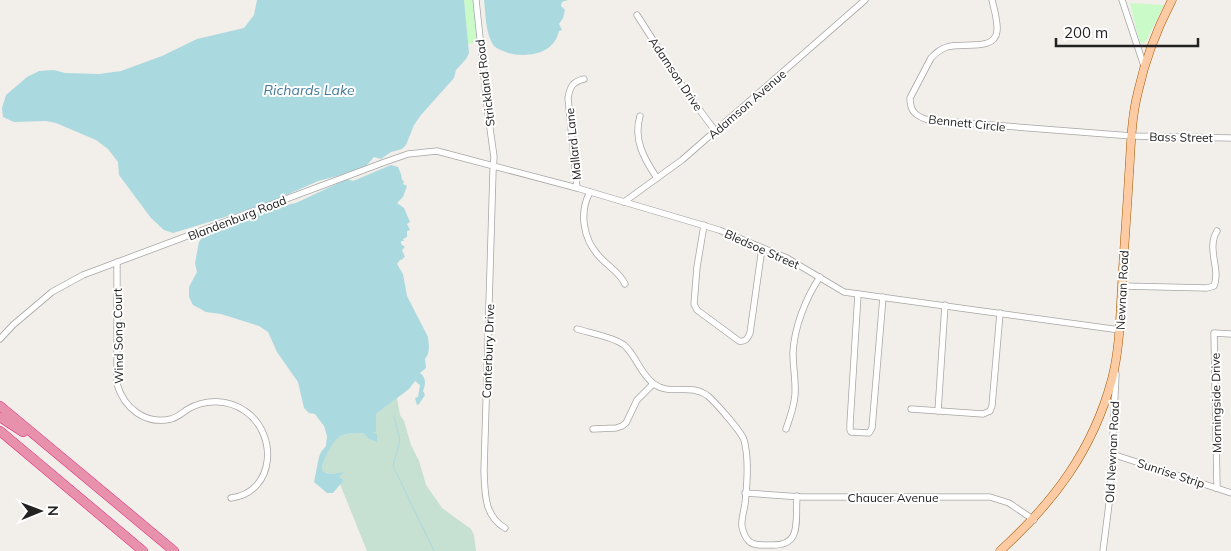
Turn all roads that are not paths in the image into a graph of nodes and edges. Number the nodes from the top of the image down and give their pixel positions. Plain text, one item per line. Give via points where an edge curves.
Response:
1 (476, 0) edge
2 (865, 0) edge
3 (992, 0) edge
4 (1122, 0) edge
5 (1172, 0) edge
6 (637, 15) dead end
7 (1144, 66) junction
8 (584, 79) dead end
9 (640, 116) dead end
10 (716, 132) junction
11 (1132, 136) junction
12 (1231, 138) edge
13 (494, 165) junction
14 (657, 178) junction
15 (578, 188) junction
16 (590, 192) junction
17 (624, 202) junction
18 (704, 225) junction
19 (1217, 231) dead end
20 (762, 248) junction
21 (117, 262) junction
22 (820, 277) junction
23 (625, 284) dead end
24 (1122, 286) junction
25 (858, 294) junction
26 (884, 297) junction
27 (945, 305) junction
28 (1000, 313) junction
29 (578, 329) dead end
30 (1120, 330) junction
31 (1231, 334) edge
32 (0, 339) edge
33 (1117, 353) junction
34 (653, 384) junction
35 (0, 406) edge
36 (911, 409) dead end
37 (938, 411) junction
38 (0, 417) edge
39 (593, 429) dead end
40 (786, 429) dead end
41 (0, 431) edge
42 (55, 452) junction
43 (1112, 454) junction
44 (1216, 488) junction
45 (745, 493) junction
46 (1231, 493) edge
47 (797, 496) junction
48 (231, 498) dead end
49 (1034, 520) junction
50 (505, 528) dead end
51 (143, 551) edge
52 (174, 551) edge
53 (1000, 551) edge
54 (1104, 551) edge

1 - 13 street, Strickland Road
2 - 10 street, Adamson Avenue
3 - 11 street, Bennett Circle via 997,25 994,38 989,43 949,46 931,58 910,98 912,111 917,116 928,120
4 - 7 street
5 - 7 main road, Newnan Road
6 - 10 street, Adamson Drive
7 - 11 main road, Newnan Road
8 - 15 street, Mallard Lane via 575,81 568,98
9 - 14 street via 638,134 641,150
10 - 14 street, Adamson Avenue
11 - 12 street, Bass Street
11 - 24 main road, Newnan Road
13 - 15 street, Bledsoe Street
13 - 21 street, Blandenburg Road via 437,151 408,154
13 - 50 street, Canterbury Drive via 484,471 490,514 496,524
14 - 17 street, Adamson Avenue
15 - 16 street, Bledsoe Street
16 - 17 street, Bledsoe Street
16 - 23 street via 584,214 587,235 599,256 621,276
17 - 18 street, Bledsoe Street
18 - 20 street, Bledsoe Street
18 - 20 street via 694,304 697,310 743,342 750,332
19 - 24 street via 1212,243 1214,286
20 - 22 street, Bledsoe Street
21 - 32 street, Blandenburg Road via 52,292
21 - 48 street, Wind Song Court via 117,384 124,402 142,417 162,420 172,419 204,403 232,404 246,411 260,427 268,455 260,483 242,497
22 - 25 street, Bledsoe Street via 844,292
22 - 40 street via 806,302 796,335 793,352 794,404
24 - 30 main road, Newnan Road
25 - 26 street, Bledsoe Street
25 - 26 street via 851,432 869,433 872,428
26 - 27 street, Bledsoe Street
27 - 28 street, Bledsoe Street
27 - 37 street
28 - 30 street, Bledsoe Street
28 - 37 street via 990,411 983,414
29 - 34 street via 625,346
30 - 33 main road, Newnan Road
31 - 44 street, Morningside Drive via 1214,333
33 - 43 street, Old Newnan Road
33 - 49 main road, Newnan Road via 1112,378 1089,440 1063,483
34 - 39 street via 637,400 626,423 616,428
34 - 45 street via 669,390 702,392 739,432 745,447
35 - 42 highway
36 - 37 street
38 - 42 highway
41 - 51 highway
42 - 52 highway
43 - 44 street, Sunrise Strip
43 - 54 street, Old Newnan Road
44 - 46 street, Sunrise Strip
45 - 47 street, Chaucer Avenue
45 - 47 street via 742,526 748,541 773,546 784,545 794,537
47 - 49 street, Chaucer Avenue via 990,497 1009,503
49 - 53 main road, Newnan Road

